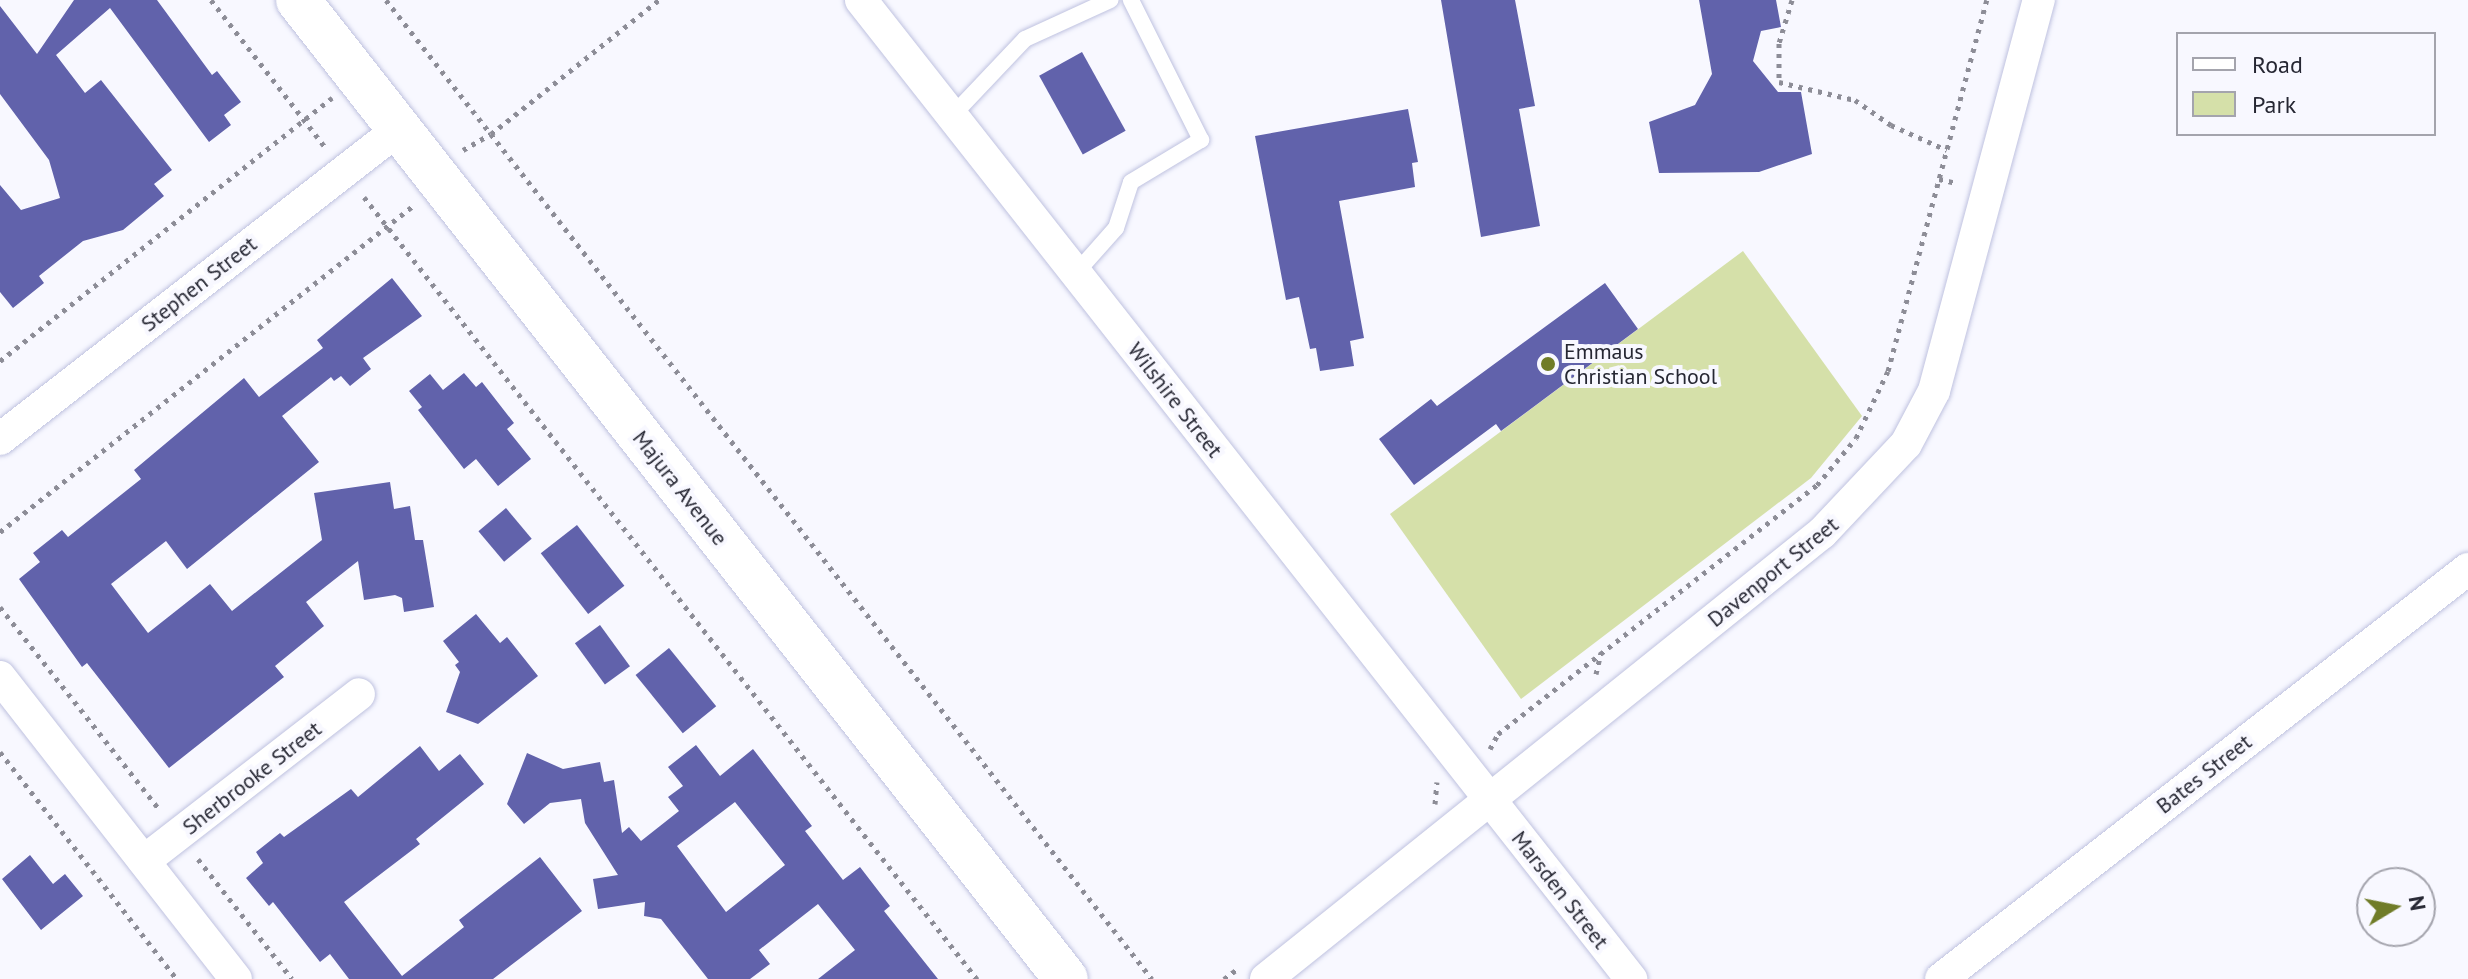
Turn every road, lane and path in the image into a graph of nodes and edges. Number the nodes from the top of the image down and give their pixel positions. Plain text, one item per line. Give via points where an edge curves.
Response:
1 (211, 0) edge
2 (298, 0) edge
3 (386, 0) edge
4 (659, 0) edge
5 (861, 0) edge
6 (1110, 0) edge
7 (1131, 0) edge
8 (1792, 0) edge
9 (1987, 0) edge
10 (2039, 0) edge
11 (952, 116) junction
12 (399, 129) junction
13 (491, 134) junction
14 (1947, 150) junction
15 (431, 170) junction
16 (388, 227) junction
17 (1076, 273) junction
18 (0, 361) edge
19 (0, 439) edge
20 (0, 532) edge
21 (2468, 569) edge
22 (0, 607) edge
23 (0, 677) edge
24 (359, 694) dead end
25 (0, 752) edge
26 (1461, 765) junction
27 (1489, 800) junction
28 (1434, 809) dead end
29 (179, 834) junction
30 (144, 861) junction
31 (1257, 970) edge
32 (1064, 978) edge
33 (177, 979) edge
34 (236, 979) edge
35 (292, 979) edge
36 (977, 979) edge
37 (1152, 979) edge
38 (1224, 979) edge
39 (1631, 979) edge
40 (1941, 979) edge

1 - 18 path via 304,120
2 - 12 main road, Majura Avenue
3 - 13 path
4 - 13 path
5 - 11 street, Wilshire Street
6 - 11 lane via 1025,39
7 - 17 lane via 1201,140 1131,182 1116,228
8 - 14 path via 1779,43 1779,82 1855,100 1891,125
9 - 14 path
10 - 27 street, Davenport Street via 1934,391 1906,444 1822,533
11 - 17 street, Wilshire Street
12 - 15 main road, Majura Avenue
12 - 19 street, Stephen Street
13 - 15 path
13 - 37 path
14 - 26 path via 1875,407 1833,468 1498,734 1494,747
15 - 16 path via 418,202
15 - 32 main road, Majura Avenue
16 - 20 path
16 - 36 path
17 - 26 street, Wilshire Street
21 - 40 street, Bates Street
22 - 29 path
23 - 30 street
24 - 29 street, Sherbrooke Street
25 - 33 path
26 - 27 street, Wilshire Street
26 - 28 path via 1437,783
27 - 31 street, Davenport Street
27 - 39 street, Marsden Street
29 - 30 street, Sherbrooke Street
29 - 35 path
30 - 34 street
31 - 38 path

